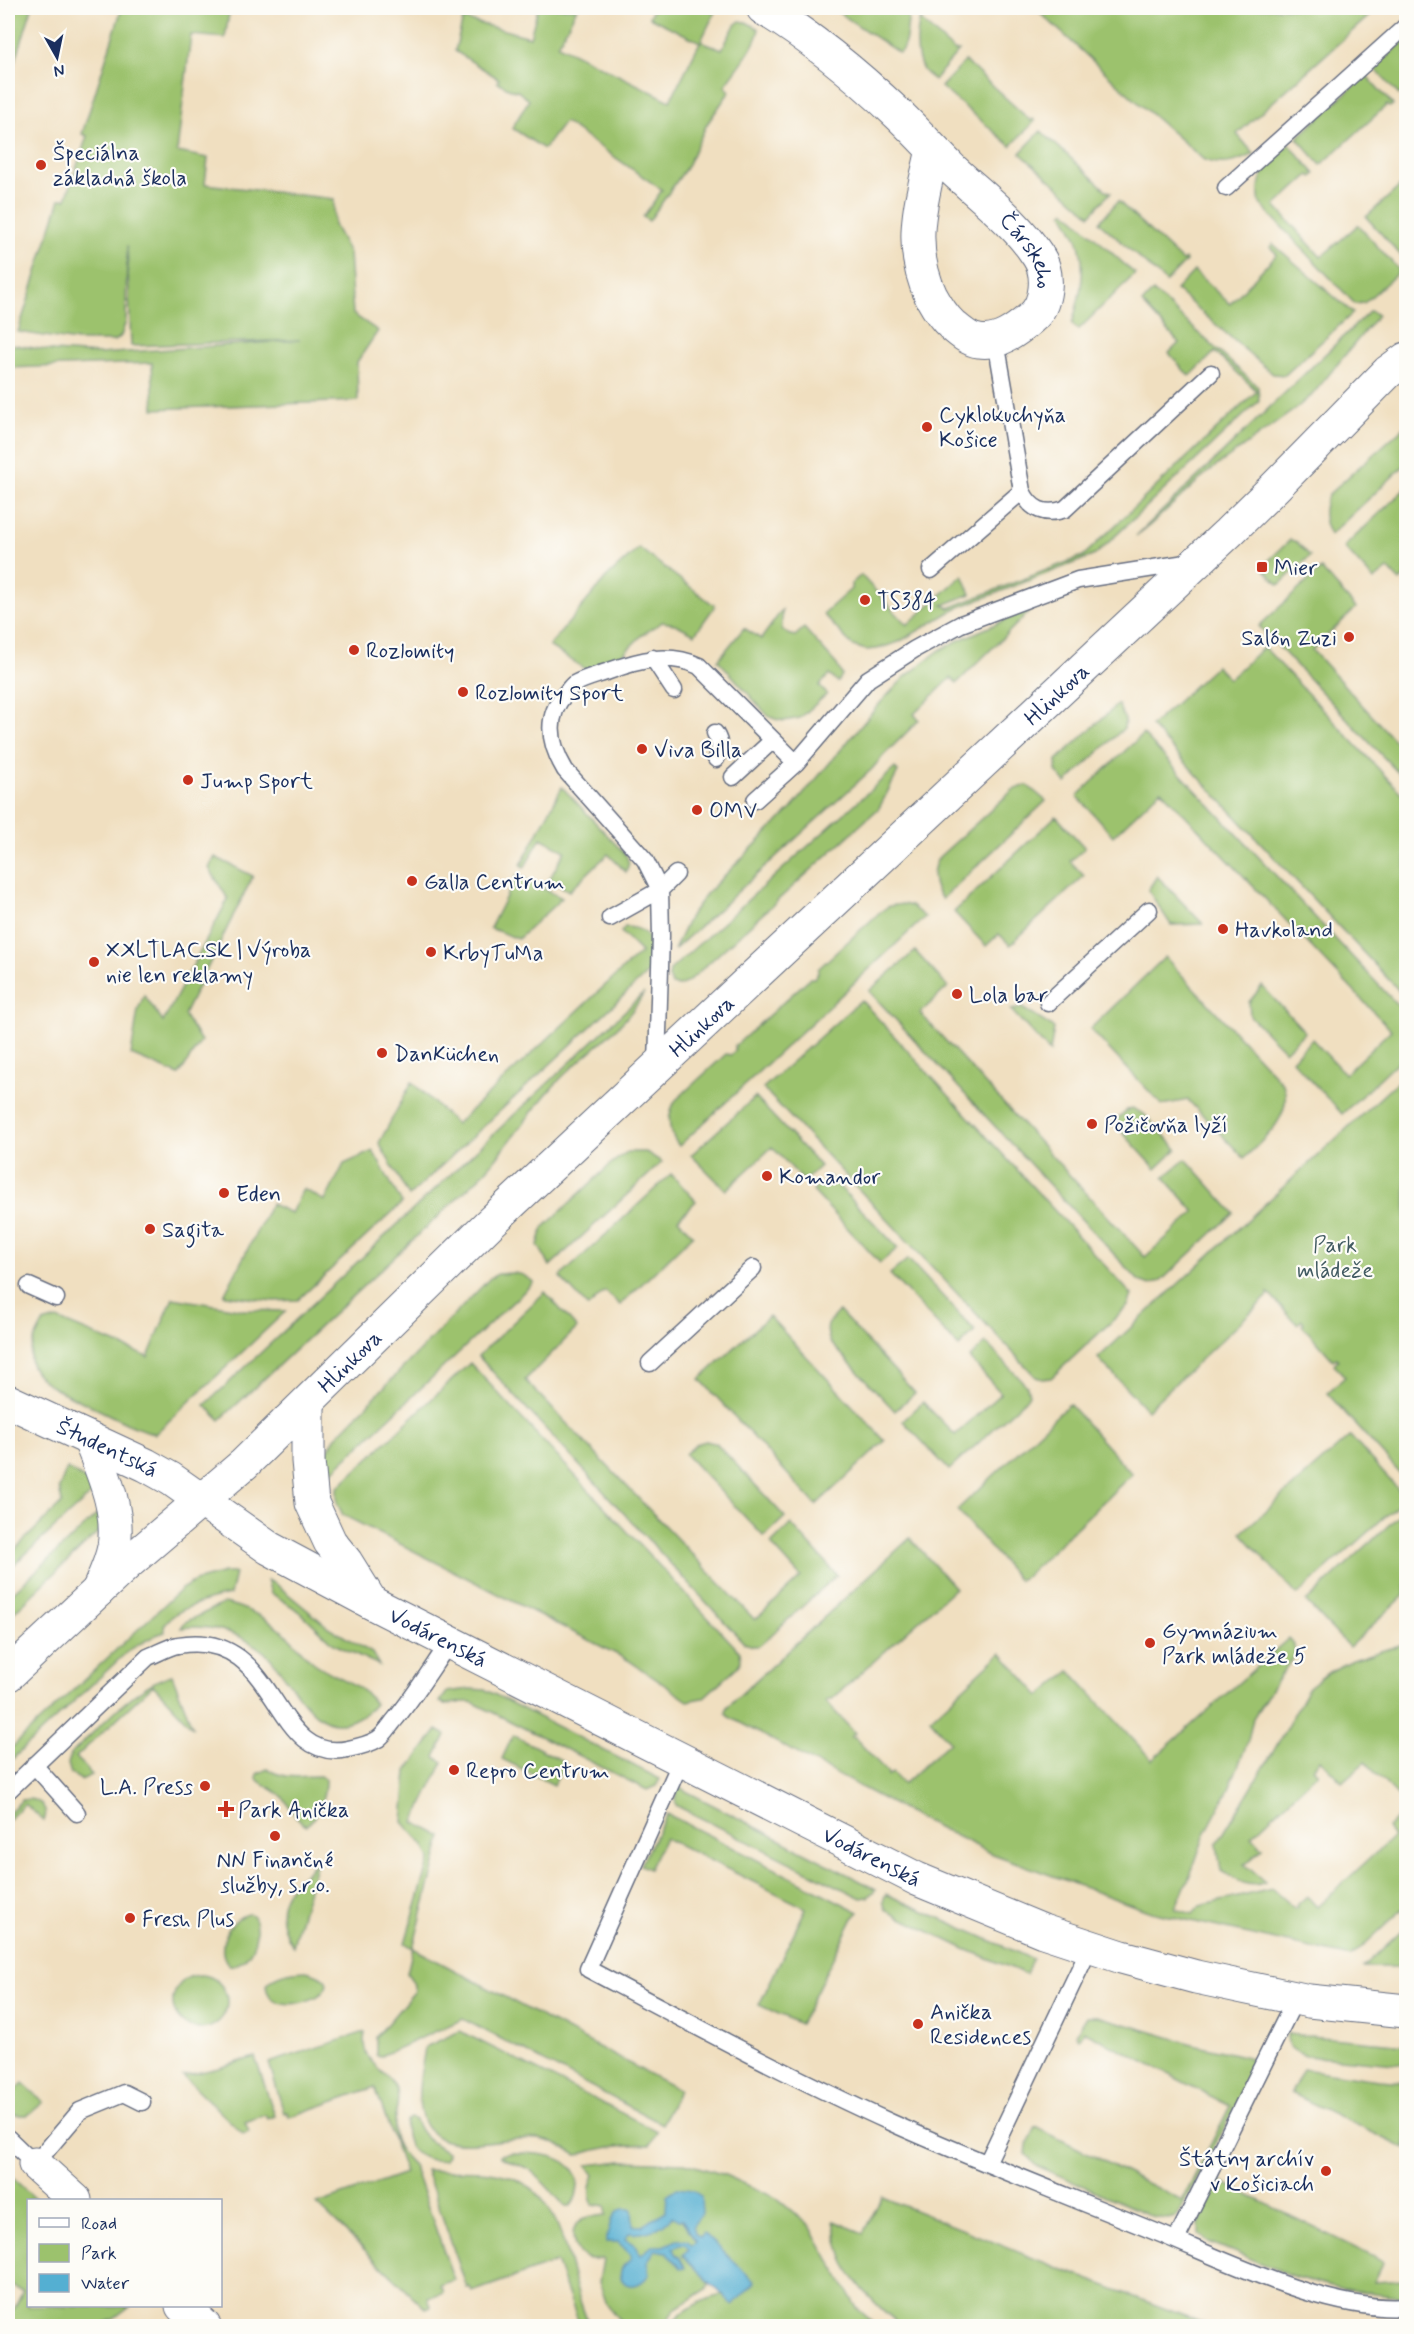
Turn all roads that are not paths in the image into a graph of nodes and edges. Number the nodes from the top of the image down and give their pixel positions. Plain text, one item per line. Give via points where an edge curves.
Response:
1 (763, 8) edge
2 (1407, 26) edge
3 (933, 150) junction
4 (1226, 188) dead end
5 (996, 341) junction
6 (1407, 341) edge
7 (1397, 365) edge
8 (1211, 373) dead end
9 (1022, 491) junction
10 (1196, 561) junction
11 (931, 570) dead end
12 (653, 658) junction
13 (674, 690) dead end
14 (715, 733) dead end
15 (773, 740) junction
16 (716, 759) dead end
17 (796, 763) junction
18 (733, 777) dead end
19 (755, 800) dead end
20 (676, 874) dead end
21 (660, 890) junction
22 (1149, 910) dead end
23 (610, 918) dead end
24 (1048, 1003) dead end
25 (657, 1065) junction
26 (753, 1268) dead end
27 (29, 1286) dead end
28 (56, 1298) dead end
29 (650, 1363) dead end
30 (8, 1401) edge
31 (308, 1402) junction
32 (90, 1440) junction
33 (202, 1501) junction
34 (98, 1591) junction
35 (372, 1603) junction
36 (449, 1642) junction
37 (8, 1675) edge
38 (681, 1761) junction
39 (34, 1765) junction
40 (8, 1791) edge
41 (77, 1813) dead end
42 (1090, 1947) junction
43 (1296, 1998) junction
44 (1407, 2011) edge
45 (142, 2102) dead end
46 (8, 2138) edge
47 (987, 2163) junction
48 (35, 2164) junction
49 (74, 2199) edge
50 (1176, 2240) junction
51 (183, 2307) edge
52 (1407, 2307) edge
53 (204, 2326) edge

1 - 3 street, Čárskeho via 837,60
2 - 4 lane
3 - 5 street via 918,230 918,258 924,281 945,319 959,332 976,342
3 - 5 street, Čárskeho via 1021,234 1040,258 1045,281 1039,311
5 - 9 lane
6 - 7 street, Hlinkova
7 - 10 street, Hlinkova
8 - 9 lane via 1065,509 1052,514 1040,511 1031,506
9 - 11 lane
10 - 17 lane via 1078,580 961,624 868,679
10 - 25 street, Hlinkova
12 - 13 lane
12 - 15 lane via 684,659 699,666
12 - 21 lane via 573,684 554,710 550,735 565,771 650,856
14 - 16 lane via 720,741
15 - 17 lane
15 - 18 lane
17 - 19 lane
20 - 21 lane
21 - 23 lane
21 - 25 lane
22 - 24 lane
25 - 31 street, Hlinkova
26 - 29 lane
27 - 28 lane
30 - 32 street, Študentská
31 - 33 street, Hlinkova
31 - 35 street, Vodárenská via 312,1503 330,1542
32 - 33 street, Študentská via 146,1465
32 - 34 street via 110,1494 114,1528 114,1547
33 - 34 street, Hlinkova
33 - 35 street, Vodárenská via 269,1548
34 - 37 street, Hlinkova
35 - 36 street, Vodárenská
36 - 38 street, Vodárenská
36 - 39 lane via 380,1738 359,1747 337,1751 314,1747 298,1735 248,1664 231,1652 208,1645 177,1645 148,1657
38 - 42 street, Vodárenská via 917,1879
38 - 47 lane via 588,1969 762,2061
39 - 40 lane
39 - 41 lane
42 - 43 street, Vodárenská via 1196,1977
42 - 47 lane
43 - 44 street, Vodárenská
43 - 50 lane
45 - 48 lane via 124,2093 80,2111
46 - 48 lane
47 - 50 lane
48 - 49 street
50 - 52 lane via 1296,2288 1353,2303
51 - 53 street

